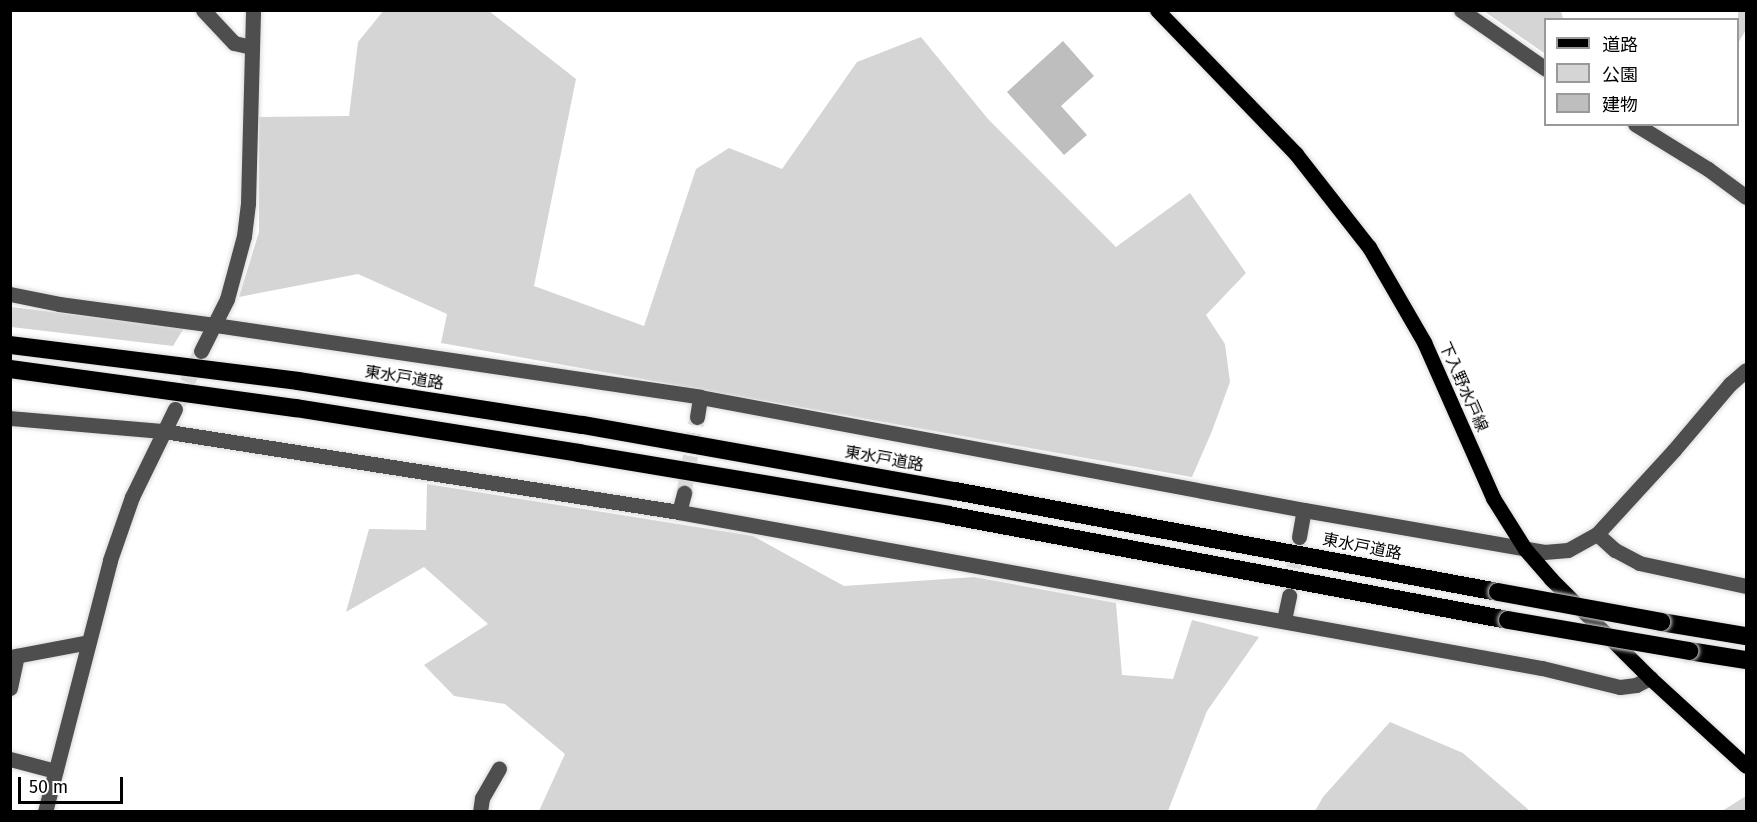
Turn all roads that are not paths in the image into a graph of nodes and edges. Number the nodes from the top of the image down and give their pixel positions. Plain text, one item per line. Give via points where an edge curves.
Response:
1 (203, 10) edge
2 (253, 10) edge
3 (1157, 10) edge
4 (1461, 10) edge
5 (252, 47) junction
6 (1544, 68) edge
7 (1638, 126) edge
8 (1746, 197) edge
9 (10, 294) edge
10 (215, 325) junction
11 (10, 345) edge
12 (201, 351) tunnel mouth
13 (10, 369) edge
14 (1746, 370) edge
15 (700, 398) junction
16 (175, 409) tunnel mouth
17 (696, 417) tunnel mouth
18 (10, 418) edge
19 (163, 432) junction
20 (684, 493) tunnel mouth
21 (1304, 510) junction
22 (679, 512) junction
23 (1597, 534) junction
24 (1299, 537) tunnel mouth
25 (1526, 549) junction
26 (1746, 586) edge
27 (1289, 597) tunnel mouth
28 (1284, 620) junction
29 (1746, 636) edge
30 (89, 642) junction
31 (14, 657) edge
32 (1746, 660) edge
33 (1650, 678) junction
34 (10, 688) edge
35 (10, 759) edge
36 (1746, 766) edge
37 (500, 770) dead end
38 (56, 771) junction
39 (45, 812) edge
40 (480, 812) edge

1 - 5 street via 234,43
2 - 5 street
3 - 25 main road, 下入野水戸線 via 1296,154 1369,247 1424,342 1493,498
4 - 6 street
5 - 10 street via 244,236 227,299
7 - 8 street
9 - 10 street
10 - 12 street
10 - 15 street
11 - 29 highway, 東水戸道路, bridge via 298,381 583,425
13 - 32 highway, bridge via 296,408 579,453 960,517 1508,620
14 - 23 street
15 - 17 street
15 - 21 street
16 - 19 street
18 - 19 street
19 - 22 street
19 - 30 street via 122,525
20 - 22 street
21 - 24 street
21 - 25 street
22 - 28 street
23 - 25 street via 1568,550
23 - 26 street via 1639,563
25 - 33 main road, 下入野水戸線
27 - 28 street
28 - 33 street via 1542,668 1620,687
30 - 31 street
30 - 38 street
31 - 34 street
33 - 36 main road, 下入野水戸線
35 - 38 street
37 - 40 street via 482,798
38 - 39 street

